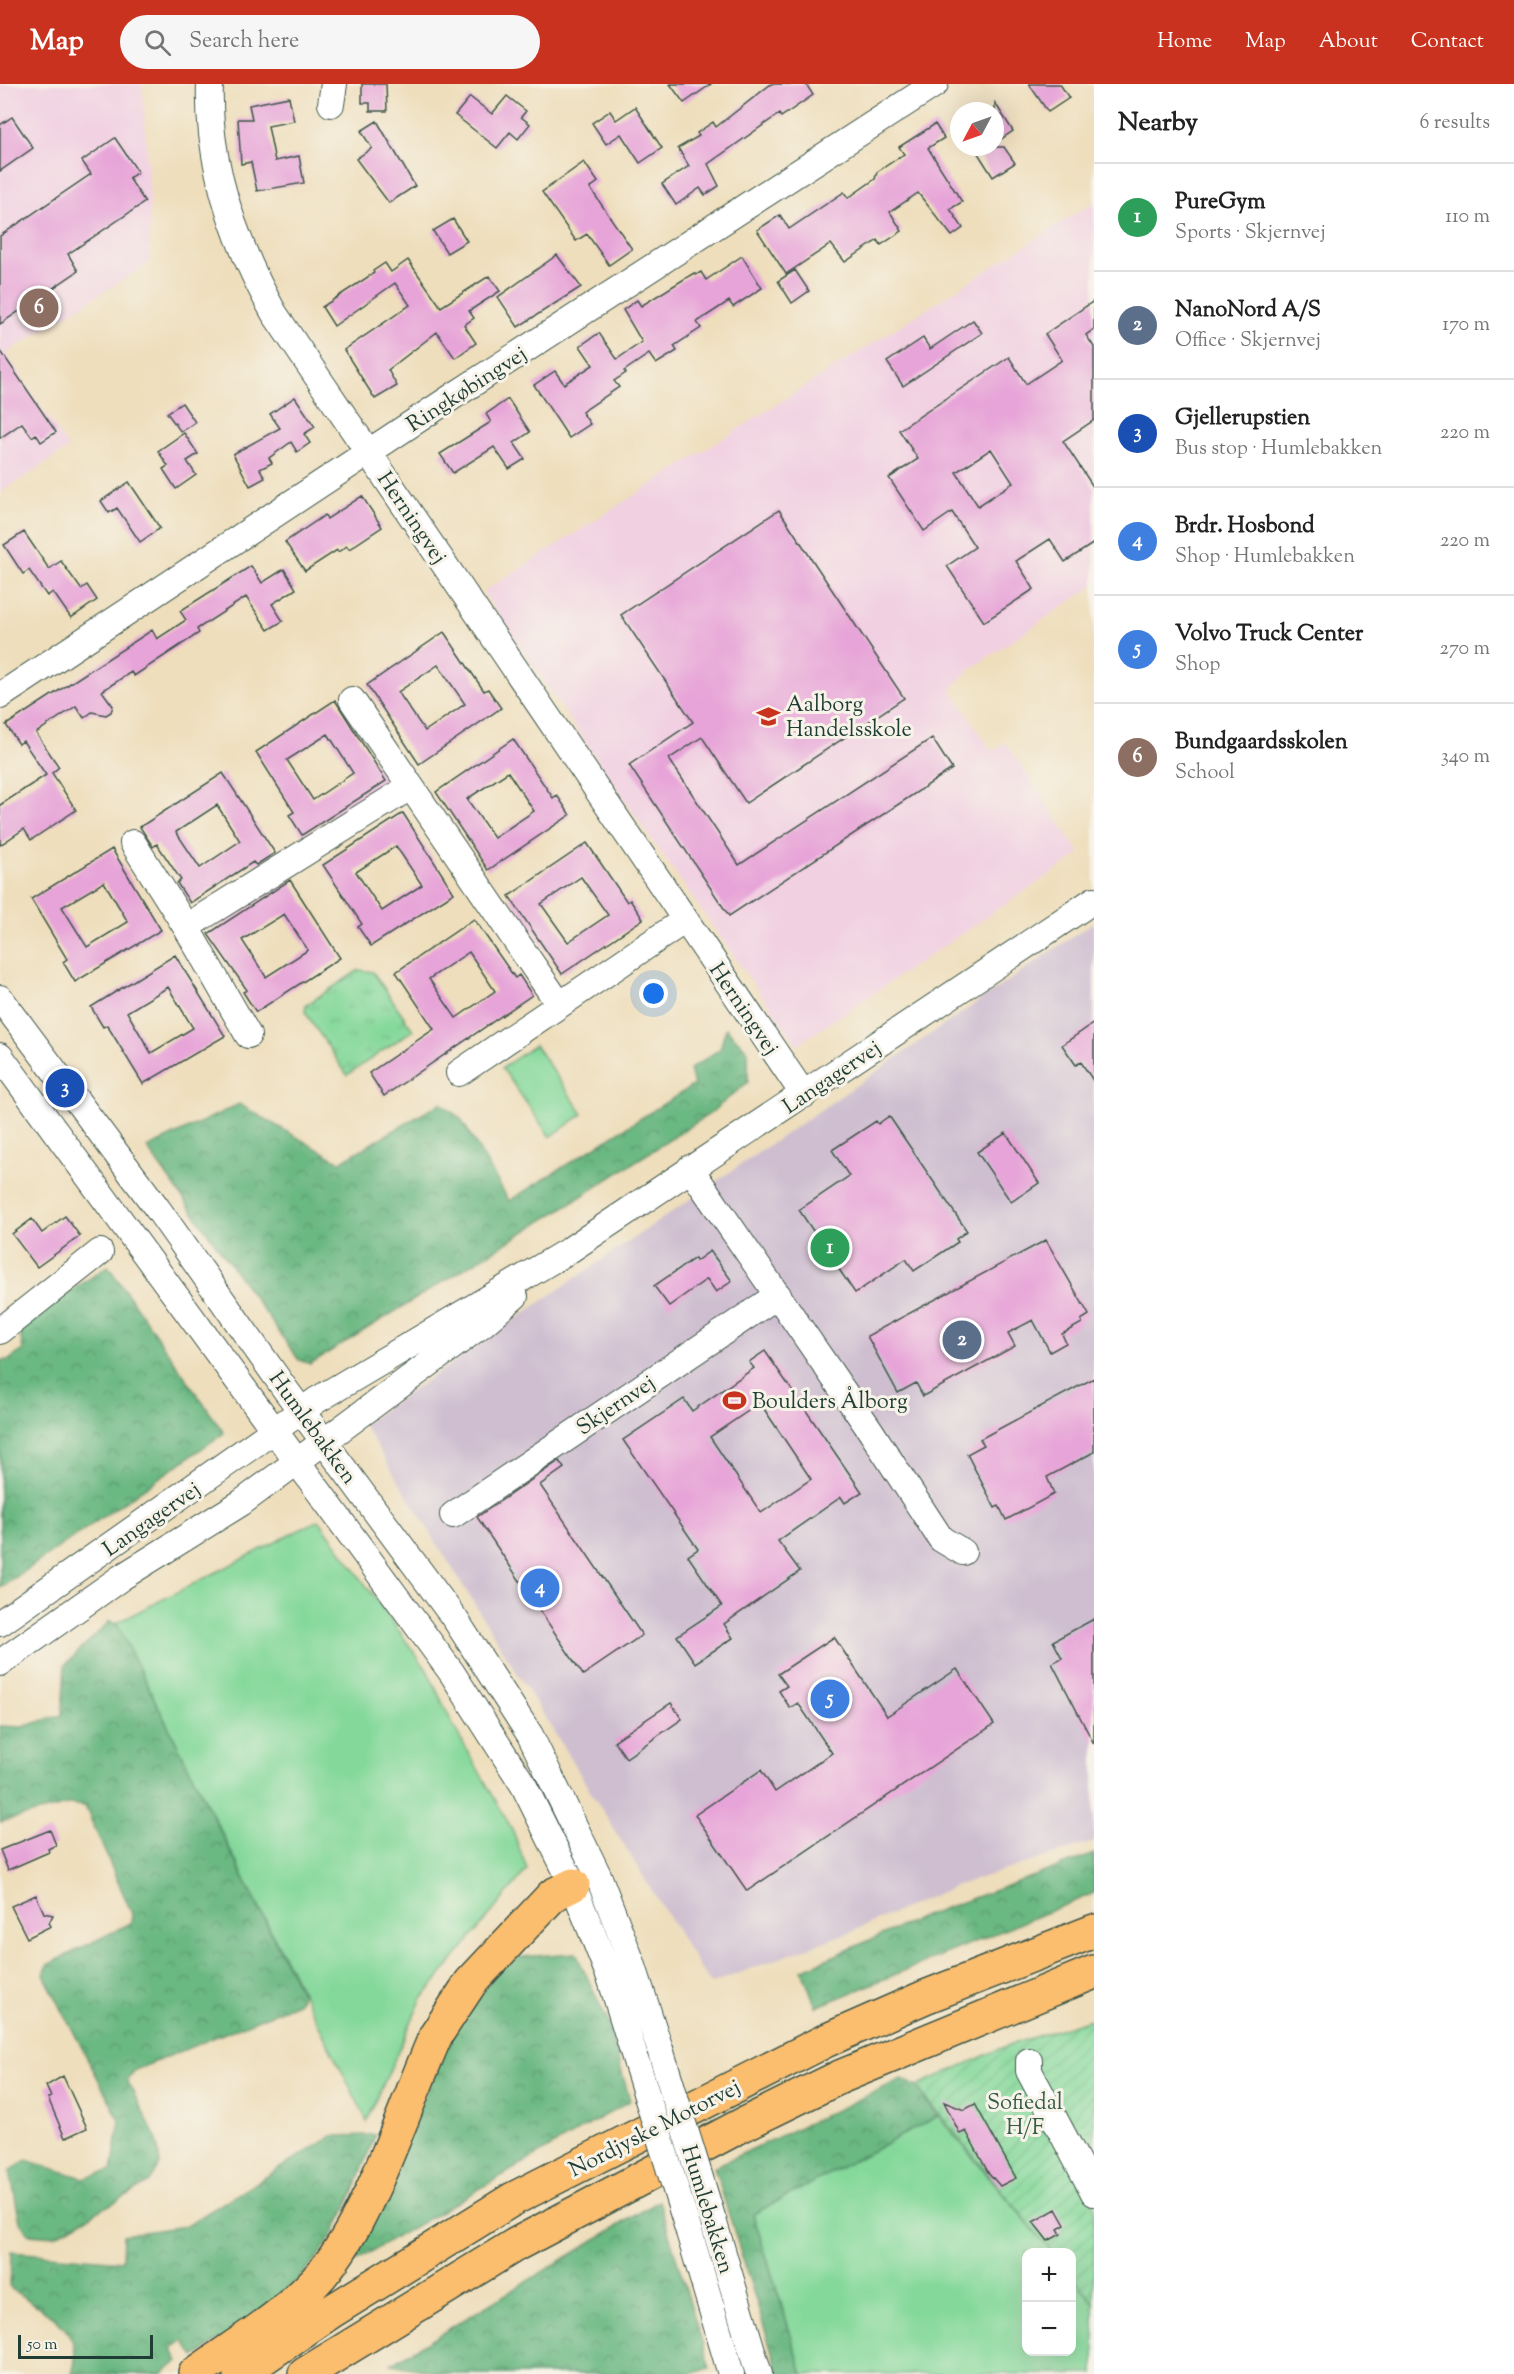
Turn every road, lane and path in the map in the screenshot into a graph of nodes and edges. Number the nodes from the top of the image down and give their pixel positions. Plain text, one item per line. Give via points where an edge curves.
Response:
1 (210, 84) edge
2 (935, 84) edge
3 (369, 452) junction
4 (0, 696) edge
5 (352, 700) dead end
6 (410, 787) junction
7 (133, 843) dead end
8 (1094, 900) edge
9 (685, 920) junction
10 (186, 927) junction
11 (0, 998) edge
12 (559, 1004) junction
13 (248, 1035) dead end
14 (0, 1056) edge
15 (459, 1072) dead end
16 (804, 1095) junction
17 (690, 1168) junction
18 (568, 1251) junction
19 (100, 1252) dead end
20 (778, 1295) junction
21 (0, 1331) edge
22 (312, 1426) junction
23 (287, 1447) junction
24 (453, 1515) dead end
25 (963, 1552) dead end
26 (0, 1623) edge
27 (0, 1663) edge
28 (586, 1880) junction
29 (1094, 1930) edge
30 (1094, 1971) edge
31 (1029, 2061) dead end
32 (1094, 2193) edge
33 (195, 2374) edge
34 (240, 2374) edge
35 (305, 2374) edge
36 (731, 2374) edge
37 (759, 2374) edge

1 - 3 street, Herningvej via 213,138 226,208 246,262 274,313
2 - 3 street, Ringkøbingvej
3 - 4 street, Ringkøbingvej
3 - 9 street, Herningvej
5 - 6 street
6 - 10 street
6 - 12 street
7 - 10 street
8 - 16 street, Langagervej
9 - 12 street
9 - 16 street, Herningvej
10 - 13 street
11 - 22 street, Humlebakken via 157,1208
12 - 15 street
14 - 23 street, Humlebakken
16 - 17 street, Langagervej
17 - 18 street, Langagervej
17 - 20 street
18 - 22 street, Langagervej via 484,1323
18 - 22 street, Langagervej via 450,1321 418,1353
19 - 21 street
20 - 24 street, Skjernvej
20 - 25 street via 941,1539
22 - 23 street, Langagervej
22 - 23 street
22 - 28 street, Humlebakken via 455,1619 530,1735
23 - 26 street, Langagervej
23 - 27 street, Langagervej via 147,1548 122,1577
23 - 28 street, Humlebakken via 476,1711
28 - 33 highway via 553,1895 471,1982 451,2010 436,2035 365,2202 322,2274 301,2296
28 - 36 street, Humlebakken, bridge via 611,1980
28 - 37 street, Humlebakken, bridge via 632,1963
29 - 34 highway, Nordjyske Motorvej via 825,2041 523,2193 332,2311
30 - 35 highway, Nordjyske Motorvej via 850,2073 742,2125 515,2245
31 - 32 street via 1029,2071

